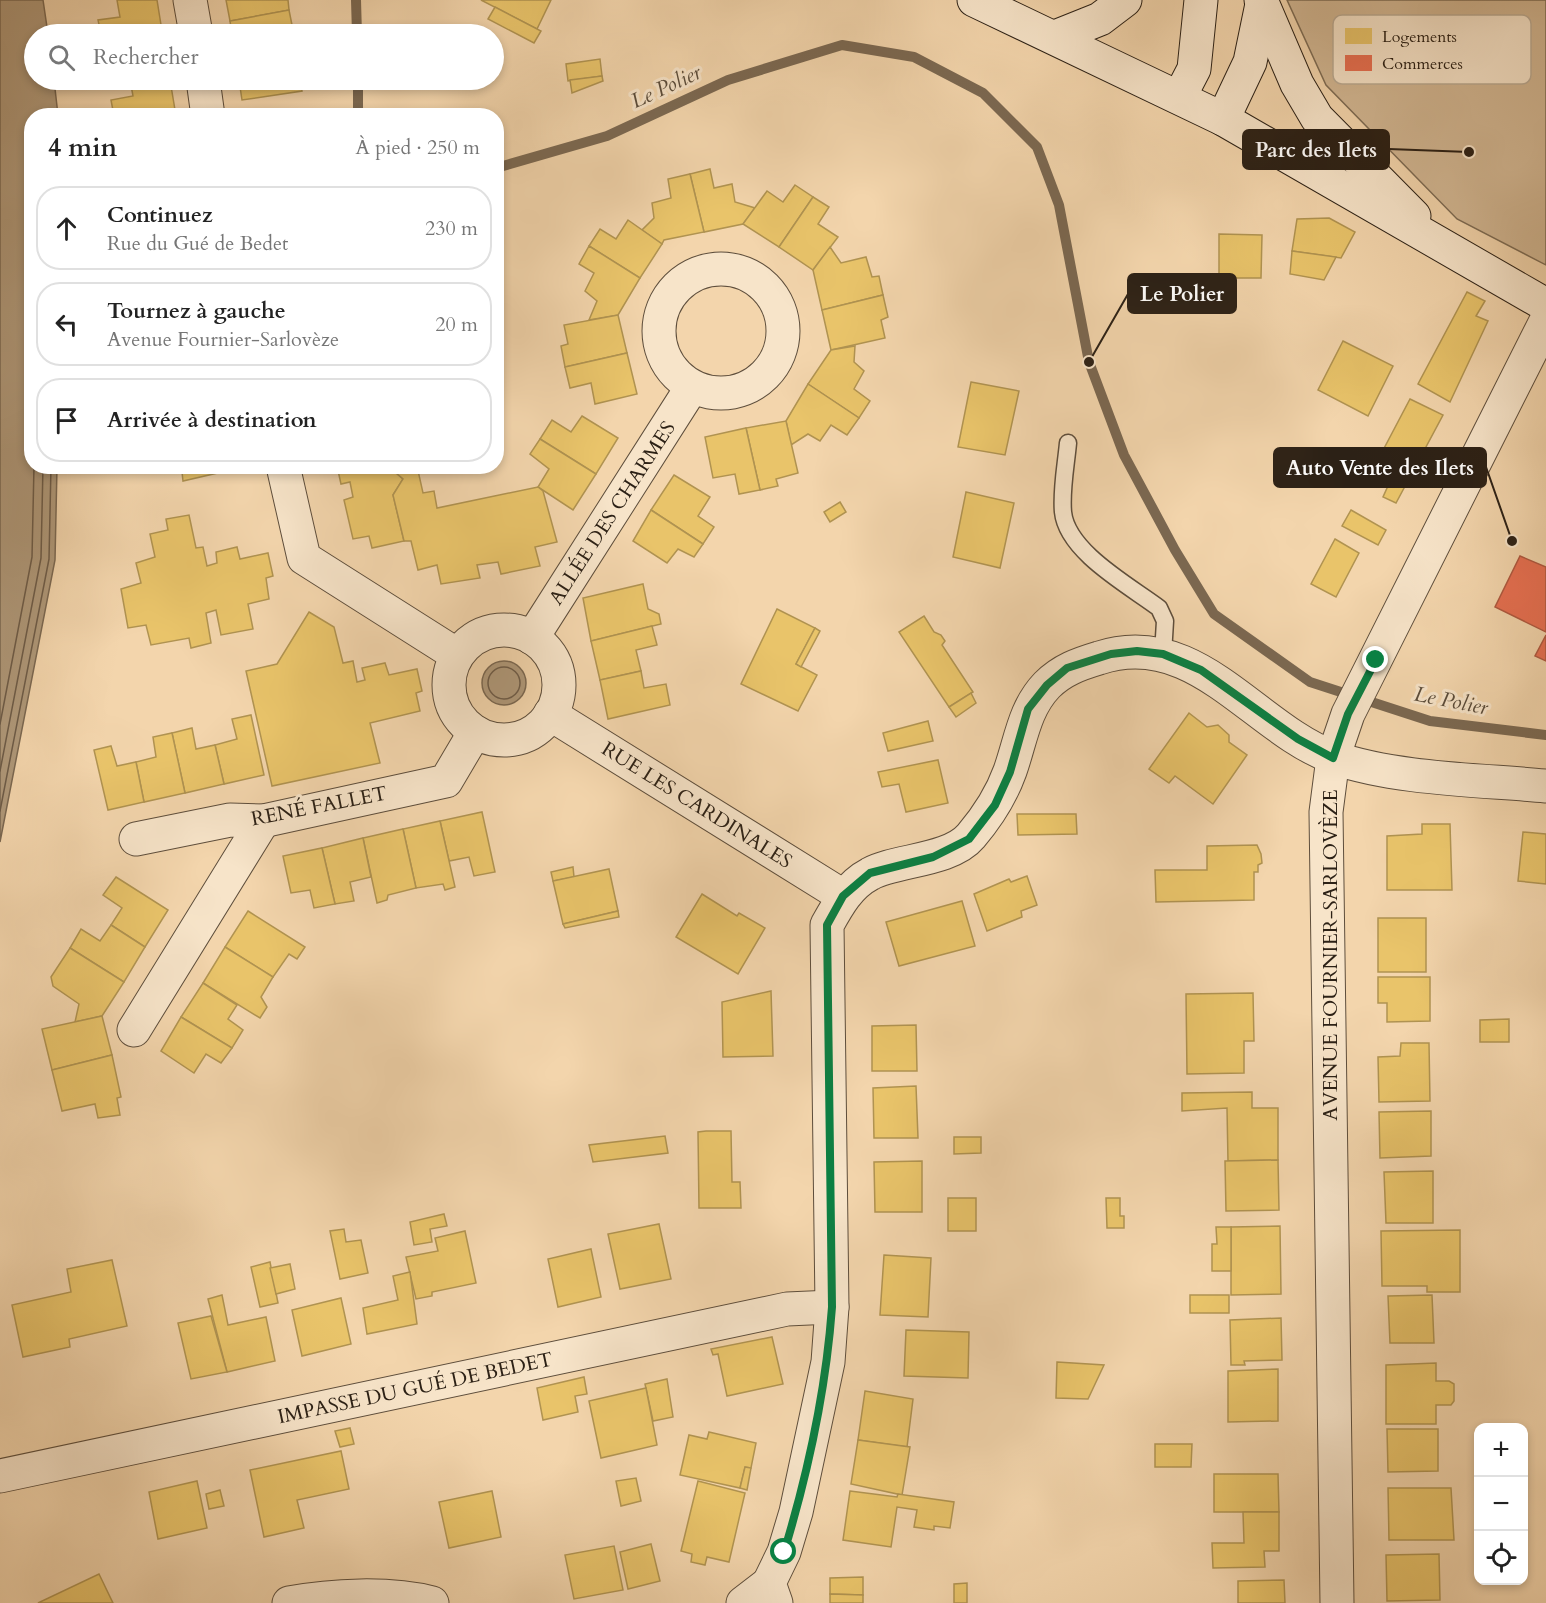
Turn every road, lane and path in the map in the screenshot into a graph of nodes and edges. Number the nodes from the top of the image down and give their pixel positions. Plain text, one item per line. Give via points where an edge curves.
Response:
1 (190, 0) edge
2 (974, 0) edge
3 (1125, 0) edge
4 (1202, 0) edge
5 (1262, 2) edge
6 (194, 24) edge
7 (1055, 38) junction
8 (204, 90) edge
9 (1180, 96) junction
10 (207, 108) edge
11 (1223, 119) junction
12 (1443, 245) junction
13 (1546, 305) edge
14 (1546, 321) edge
15 (693, 387) dead end
16 (1068, 443) dead end
17 (285, 474) edge
18 (532, 638) junction
19 (1163, 654) junction
20 (458, 655) junction
21 (550, 714) junction
22 (475, 732) junction
23 (1333, 758) junction
24 (1546, 786) edge
25 (263, 821) junction
26 (136, 839) dead end
27 (843, 896) junction
28 (134, 1030) dead end
29 (832, 1307) junction
30 (0, 1476) edge
31 (772, 1593) edge
32 (289, 1603) edge
33 (432, 1603) edge
34 (743, 1603) edge
35 (1337, 1603) edge

1 - 6 street
2 - 7 street
3 - 7 street via 1100,19
4 - 9 street via 1194,69
5 - 11 street via 1250,62
5 - 12 street via 1297,84 1317,118
7 - 9 street
8 - 10 street
9 - 11 street
11 - 12 street
12 - 13 street
14 - 23 street, AVENUE FOURNIER-SARLOVÈZE via 1348,714
15 - 18 street, ALLÉE DES CHARMES
16 - 19 lane via 1063,513 1070,533 1082,550 1159,608 1165,621
17 - 20 street via 304,558
18 - 20 street via 500,630 468,642
18 - 21 street via 555,664 558,699
19 - 23 street via 1201,670 1298,739
19 - 27 street via 1111,654 1067,668 1028,709 1010,772 995,805 969,839 933,857 870,873
20 - 22 street via 450,671 448,688 461,721
21 - 22 street via 539,728 525,736 508,740
21 - 27 street, RUE LES CARDINALES
22 - 25 street, RENÉ FALLET via 446,781
23 - 24 street via 1374,769
23 - 35 street, AVENUE FOURNIER-SARLOVÈZE via 1326,812
25 - 26 street, RENÉ FALLET via 230,820
25 - 28 street
27 - 29 street via 827,925
29 - 30 street, IMPASSE DU GUÉ DE BEDET via 787,1309
29 - 31 street via 828,1362 796,1512
31 - 34 street
32 - 33 street via 407,1596

